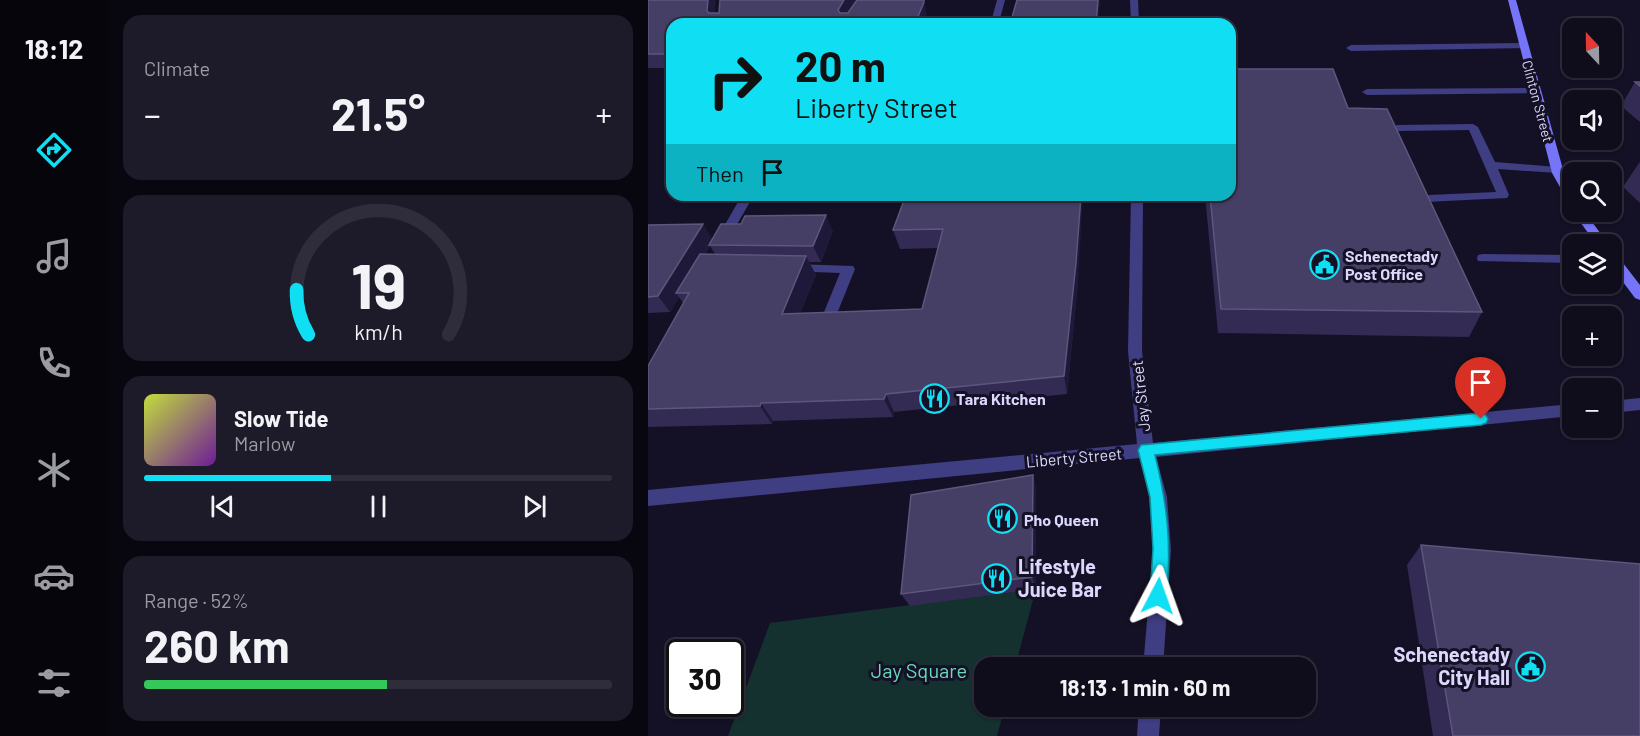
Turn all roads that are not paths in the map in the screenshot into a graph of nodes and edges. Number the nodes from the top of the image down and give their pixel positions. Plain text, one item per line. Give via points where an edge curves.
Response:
1 (1001, 0) edge
2 (1134, 0) edge
3 (1512, 0) edge
4 (995, 18) edge
5 (1135, 18) edge
6 (1524, 46) junction
7 (1351, 48) dead end
8 (1535, 91) junction
9 (1367, 92) dead end
10 (1397, 128) edge
11 (1491, 165) junction
12 (1557, 170) junction
13 (1562, 179) edge
14 (1429, 199) edge
15 (744, 201) edge
16 (1137, 201) edge
17 (712, 256) edge
18 (1483, 258) dead end
19 (1562, 259) edge
20 (777, 268) edge
21 (1622, 272) edge
22 (1640, 295) edge
23 (829, 317) edge
24 (1640, 404) edge
25 (1622, 406) edge
26 (1562, 411) edge
27 (1146, 450) junction
28 (648, 498) edge
29 (1154, 657) edge
30 (1149, 717) edge
31 (1148, 736) edge

1 - 4 street
2 - 5 street
3 - 6 street, Clinton Street
6 - 7 street
6 - 8 street, Clinton Street
8 - 9 street
8 - 12 street, Clinton Street
10 - 11 street via 1473,127
11 - 12 street
11 - 14 street via 1503,195
12 - 13 street, Clinton Street
15 - 17 street
16 - 27 street, Jay Street via 1135,351
18 - 19 street
20 - 23 street via 848,269
21 - 22 street
24 - 25 street
26 - 27 street, Liberty Street
27 - 28 street, Liberty Street
27 - 29 street, Jay Street via 1158,497 1162,549
30 - 31 street

